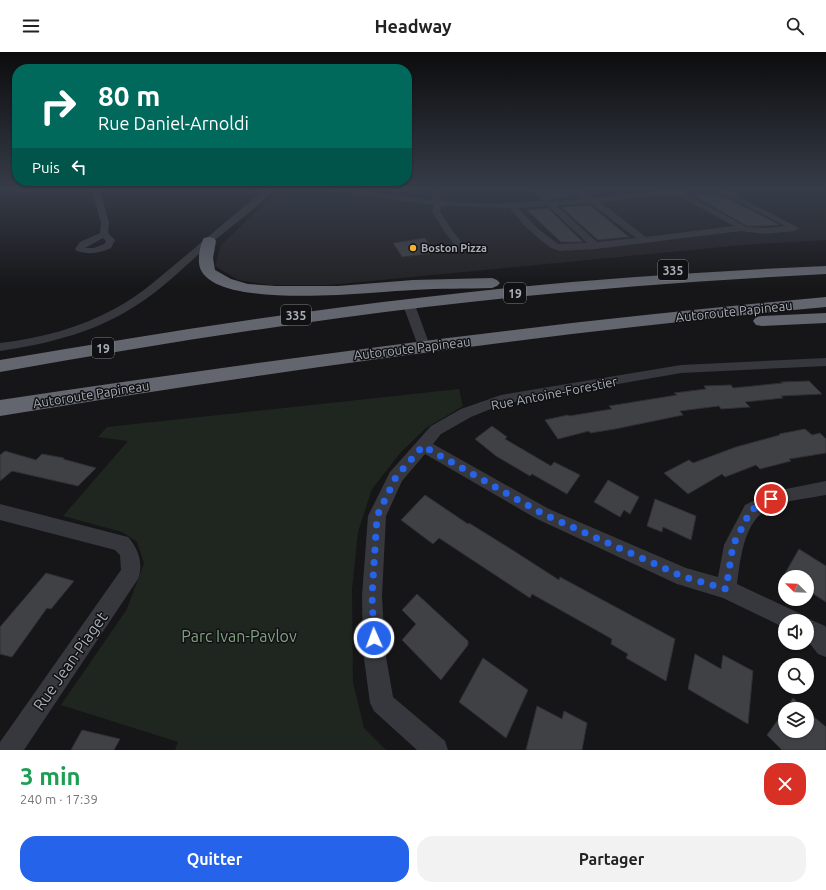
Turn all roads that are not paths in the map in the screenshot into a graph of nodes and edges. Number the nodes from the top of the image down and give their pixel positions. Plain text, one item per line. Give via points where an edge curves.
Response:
1 (104, 223) edge
2 (225, 223) edge
3 (230, 223) edge
4 (442, 223) edge
5 (529, 223) edge
6 (570, 223) edge
7 (620, 223) edge
8 (731, 223) edge
9 (784, 223) edge
10 (741, 228) junction
11 (104, 234) dead end
12 (643, 240) junction
13 (209, 241) junction
14 (596, 246) junction
15 (462, 249) dead end
16 (826, 257) edge
17 (826, 270) edge
18 (520, 282) junction
19 (826, 302) edge
20 (409, 304) junction
21 (826, 318) edge
22 (205, 332) junction
23 (480, 339) junction
24 (0, 342) edge
25 (424, 346) junction
26 (0, 347) edge
27 (826, 362) edge
28 (0, 366) edge
29 (0, 408) edge
30 (423, 446) junction
31 (826, 488) edge
32 (0, 512) edge
33 (726, 589) junction
34 (779, 614) edge
35 (814, 632) edge
36 (826, 646) edge
37 (8, 750) edge
38 (436, 750) edge

1 - 11 street
2 - 24 street via 146,286 120,303 67,326
3 - 13 street
4 - 15 street
5 - 14 street via 553,246 564,249
6 - 14 street
7 - 12 street
8 - 10 street
9 - 10 street via 795,228 764,231
10 - 12 street
12 - 14 street
13 - 18 highway via 205,262 214,277 255,289 298,291
13 - 26 street via 146,294 119,311 60,335
16 - 18 highway, 335
17 - 20 highway, 19 via 618,284
18 - 22 highway, 335 via 387,297
19 - 23 highway, Autoroute Papineau
20 - 22 highway, 19
20 - 25 street
21 - 23 highway
22 - 28 highway, 19
23 - 25 highway, Autoroute Papineau
25 - 29 highway, Autoroute Papineau via 211,375
27 - 30 street, Rue Antoine-Forestier via 681,369 501,400 466,413 436,430
30 - 33 street via 543,514 684,577
30 - 38 street, Rue Antoine-Forestier via 396,477 377,516 372,596 374,651 382,703
31 - 33 street via 771,499 751,510 733,545
32 - 37 street, Rue Jean-Piaget via 121,543 129,552 131,572
33 - 34 street
35 - 36 street

